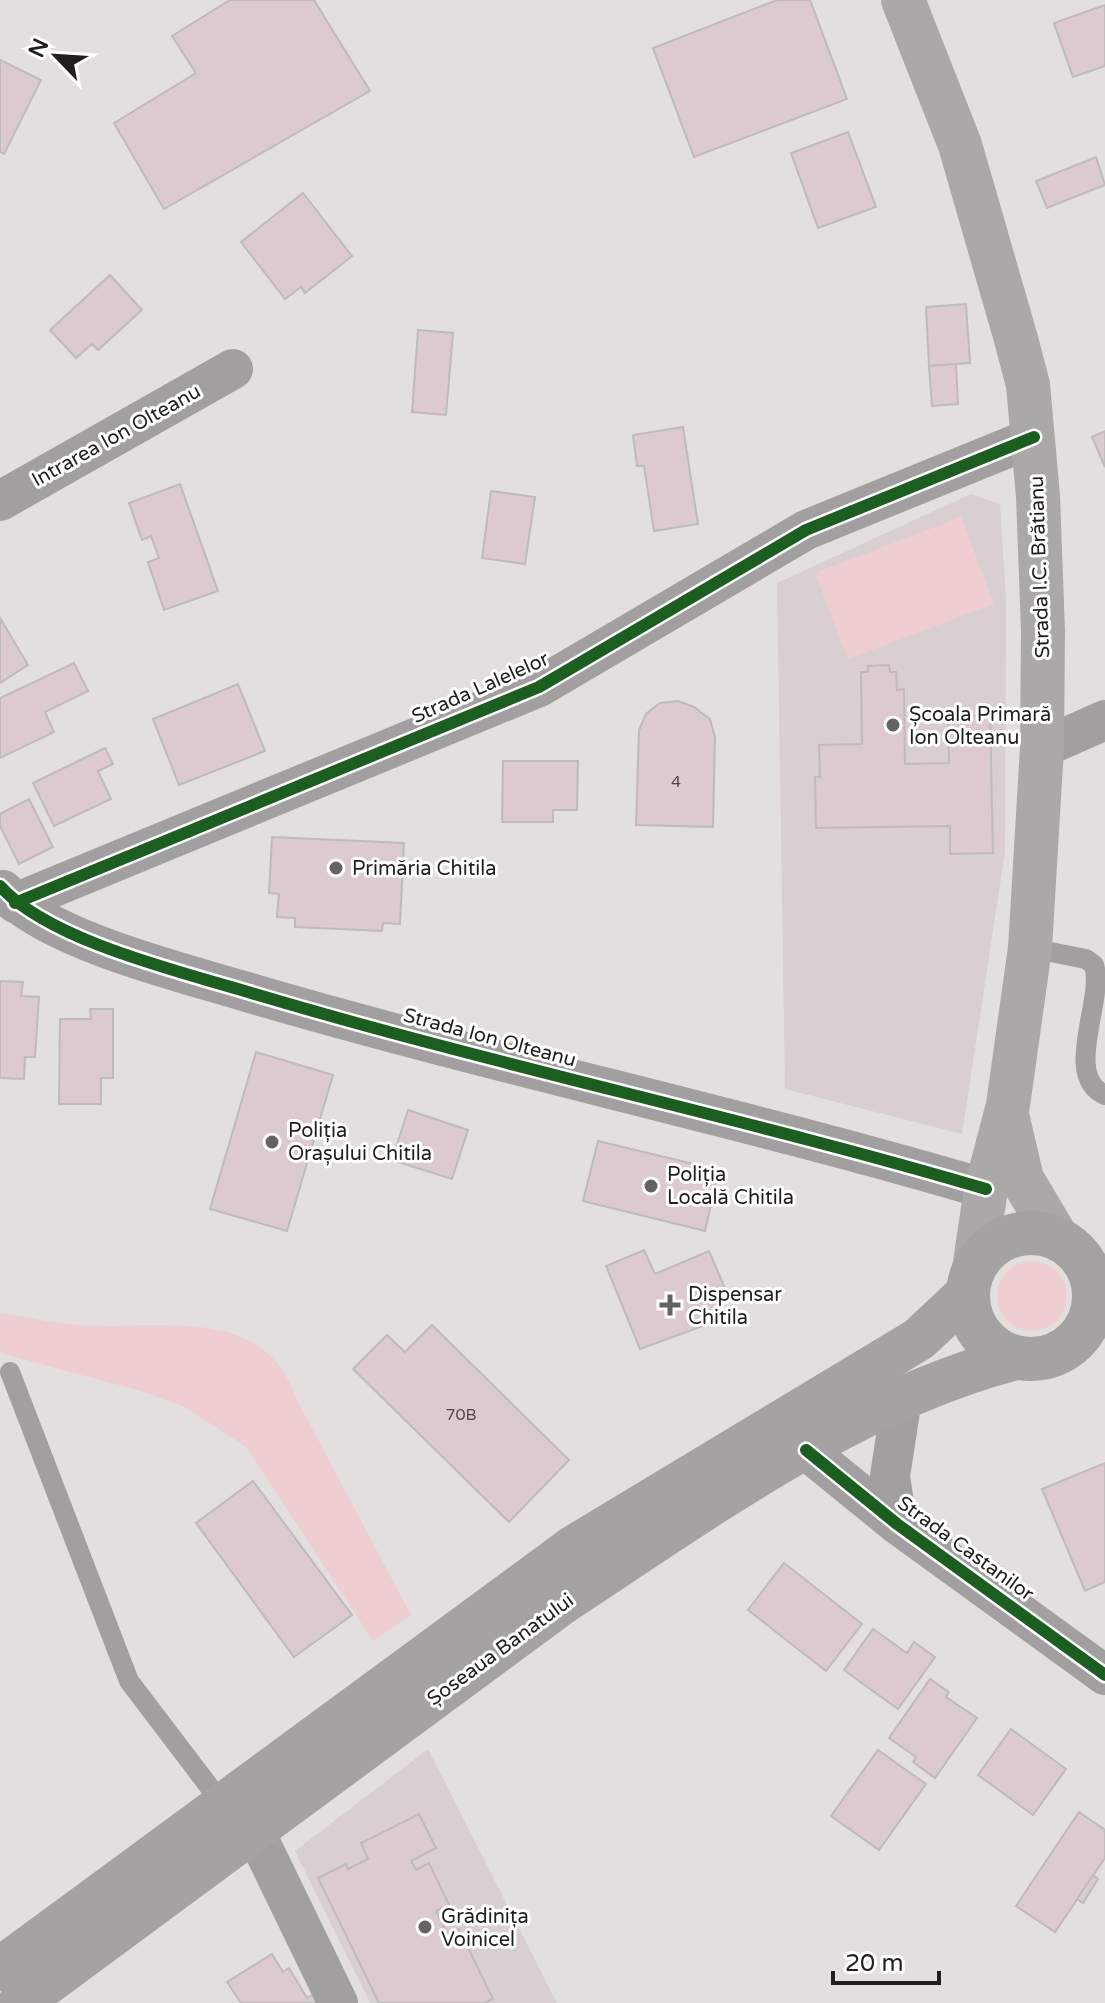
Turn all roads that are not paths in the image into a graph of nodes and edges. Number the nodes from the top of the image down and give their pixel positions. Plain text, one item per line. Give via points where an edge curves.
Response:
1 (903, 0) edge
2 (233, 369) dead end
3 (1034, 437) junction
4 (0, 501) edge
5 (1105, 720) edge
6 (1042, 748) junction
7 (5, 895) edge
8 (1030, 948) junction
9 (1105, 1095) edge
10 (1008, 1105) junction
11 (986, 1189) junction
12 (1077, 1242) edge
13 (971, 1281) junction
14 (1105, 1325) edge
15 (1062, 1351) junction
16 (1016, 1358) junction
17 (10, 1372) dead end
18 (902, 1398) junction
19 (806, 1450) junction
20 (897, 1524) junction
21 (1105, 1675) edge
22 (240, 1819) junction
23 (0, 1969) edge
24 (20, 2003) edge
25 (338, 2003) edge

1 - 3 main road, Strada I.C. Brătianu via 960,145 988,235 1028,385
2 - 4 street, Intrarea Ion Olteanu
3 - 6 main road, Strada I.C. Brătianu via 1043,631
3 - 7 street, Strada Lalelelor via 806,530 539,687
5 - 6 street
6 - 8 main road, Strada I.C. Brătianu
7 - 11 street, Strada Ion Olteanu via 106,947 311,1011
8 - 9 lane via 1094,965 1086,1070 1093,1088
8 - 10 main road, Strada I.C. Brătianu
10 - 11 main road, Strada I.C. Brătianu
10 - 12 main road, Strada I.C. Brătianu via 1015,1159 1033,1201
11 - 13 main road, Strada I.C. Brătianu
12 - 13 main road via 1018,1234 985,1253
12 - 15 main road via 1094,1300 1090,1320
13 - 16 main road via 971,1315 981,1334
13 - 22 main road, Șoseaua Banatului via 919,1339 574,1547
14 - 15 main road
15 - 16 main road
16 - 18 main road, Șoseaua Banatului
17 - 22 lane via 129,1681
18 - 19 main road, Șoseaua Banatului
18 - 20 street via 890,1476
19 - 20 street, Strada Castanilor
19 - 22 main road, Șoseaua Banatului via 563,1602
20 - 21 street, Strada Castanilor
22 - 23 main road, Șoseaua Banatului
22 - 24 main road, Șoseaua Banatului
22 - 25 street

